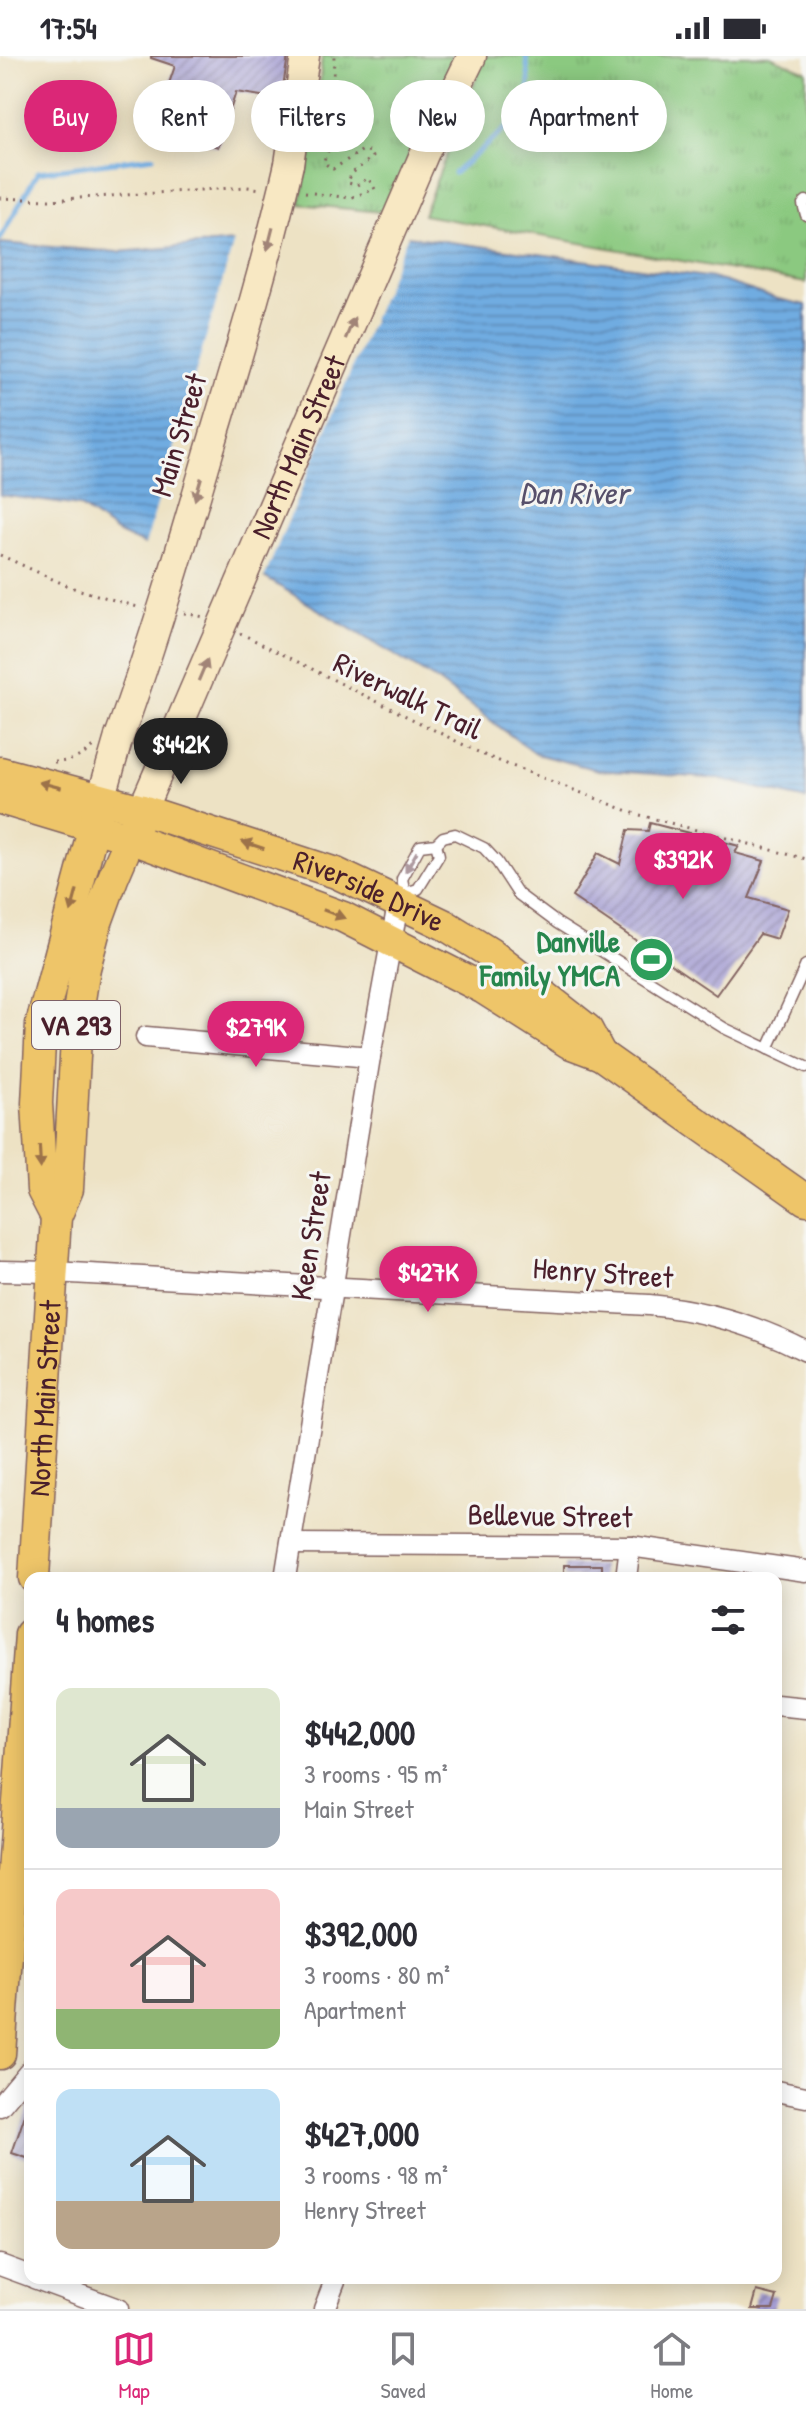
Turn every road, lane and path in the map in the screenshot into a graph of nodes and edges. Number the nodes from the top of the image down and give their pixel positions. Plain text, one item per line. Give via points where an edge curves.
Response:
1 (305, 56) edge
2 (334, 56) edge
3 (472, 56) edge
4 (333, 80) edge
5 (174, 193) dead end
6 (0, 198) edge
7 (806, 201) edge
8 (806, 215) edge
9 (0, 555) edge
10 (149, 610) dead end
11 (181, 612) dead end
12 (212, 620) dead end
13 (231, 629) dead end
14 (107, 741) junction
15 (44, 761) dead end
16 (0, 772) edge
17 (0, 799) edge
18 (142, 810) junction
19 (97, 812) junction
20 (130, 838) junction
21 (436, 844) junction
22 (806, 859) edge
23 (402, 899) junction
24 (391, 942) junction
25 (806, 965) edge
26 (146, 1037) dead end
27 (768, 1049) junction
28 (601, 1055) junction
29 (370, 1057) junction
30 (806, 1067) edge
31 (806, 1200) edge
32 (56, 1217) junction
33 (0, 1271) edge
34 (53, 1272) junction
35 (333, 1286) junction
36 (806, 1351) edge
37 (291, 1544) junction
38 (630, 1546) junction
39 (806, 1571) edge
40 (34, 1572) edge
41 (286, 1572) edge
42 (627, 1572) edge
43 (24, 1694) edge
44 (782, 1706) edge
45 (806, 1708) edge
46 (7, 1865) edge
47 (14, 1904) edge
48 (0, 2054) edge
49 (24, 2077) edge
50 (782, 2092) edge
51 (806, 2097) edge
52 (0, 2106) edge
53 (0, 2265) edge
54 (24, 2274) edge
55 (51, 2284) edge
56 (334, 2284) edge
57 (118, 2309) edge
58 (324, 2309) edge

1 -> 14 main road, Main Street / VA 293, bridge via 289,164 252,312 147,660
2 - 4 path
18 -> 3 main road, North Main Street / VA 293, bridge via 425,152
5 - 6 path
7 - 8 lane
9 - 10 path via 70,587
11 - 12 path
13 - 22 path, Riverwalk Trail via 531,774 636,814
14 - 15 path via 74,759
14 - 19 main road, Main Street / VA 293
19 -> 16 main road
17 - 19 main road
18 - 19 main road, Riverside Drive
18 - 20 main road, North Main Street / VA 293
23 -> 18 main road, Riverside Drive
19 - 20 main road, Riverside Drive
19 -> 32 main road, North Main Street / VA 293 via 41,1024 37,1103 42,1190
20 -> 24 main road, Riverside Drive via 343,917
20 - 32 main road, North Main Street / VA 293 via 85,968 77,1019 68,1189
21 - 23 lane via 439,855 418,889
21 -> 23 lane via 420,846 402,879
21 - 27 lane via 455,834 484,848 518,894 557,923 724,1028
23 - 24 street, Keen Street
23 - 28 main road, Riverside Drive via 519,974 587,1029
24 - 28 main road, Riverside Drive via 484,989 569,1043
24 - 29 street, Keen Street
25 - 27 lane
26 - 29 street
27 - 30 lane
28 - 31 main road, Riverside Drive
29 - 35 street, Keen Street
32 - 34 main road, North Main Street / VA 293
33 - 34 street, Henry Street
34 - 35 street, Henry Street
34 - 40 main road, North Main Street / VA 293
35 - 36 street, Henry Street via 677,1308 748,1326
35 - 37 street, Keen Street
37 - 38 street, Bellevue Street
37 - 41 street, Keen Street
38 - 39 street, Bellevue Street
38 - 42 street
43 - 46 main road
44 - 45 street
46 - 47 main road
47 - 48 main road
49 - 52 street
50 - 51 street
53 - 54 street
55 - 57 street
56 - 58 street

